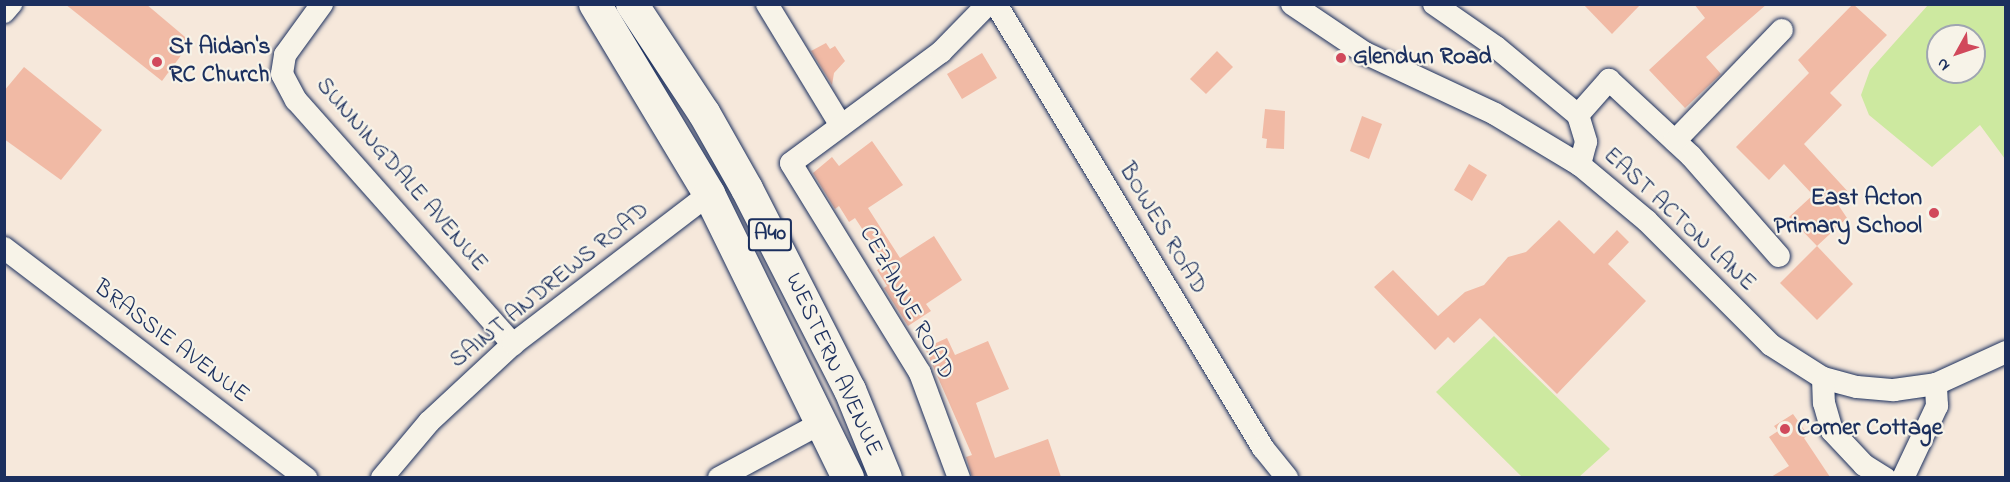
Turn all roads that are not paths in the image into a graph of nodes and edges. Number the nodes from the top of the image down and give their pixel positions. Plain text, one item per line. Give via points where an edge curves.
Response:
1 (11, 4) edge
2 (322, 4) edge
3 (595, 4) edge
4 (632, 4) edge
5 (767, 4) edge
6 (988, 4) edge
7 (996, 4) edge
8 (1292, 4) edge
9 (1434, 4) edge
10 (4, 12) edge
11 (1782, 30) dead end
12 (1578, 115) junction
13 (840, 124) junction
14 (1675, 141) junction
15 (1580, 165) junction
16 (709, 194) junction
17 (4, 248) edge
18 (1779, 256) dead end
19 (513, 344) junction
20 (2006, 352) edge
21 (1823, 378) junction
22 (1936, 384) junction
23 (823, 422) junction
24 (306, 477) edge
25 (382, 477) edge
26 (719, 477) edge
27 (848, 477) edge
28 (886, 477) edge
29 (959, 477) edge
30 (1287, 477) edge
31 (1885, 477) edge
32 (1903, 477) edge

1 - 10 street
2 - 19 street, SUNNINGDALE AVENUE via 285,55 282,74 296,100
3 - 16 highway, WESTERN AVENUE / A40
4 - 28 highway, WESTERN AVENUE / A40 via 704,113 747,189 850,390
5 - 13 street
6 - 13 street via 941,52
7 - 30 street, BOWES ROAD via 1263,448
8 - 15 street, EAST ACTON LANE via 1365,53 1495,114
9 - 12 street via 1496,47
11 - 14 street
12 - 14 street via 1609,80
12 - 15 street via 1586,142
13 - 29 street, CEZANNE ROAD via 791,163 920,373
14 - 18 street
15 - 21 street, EAST ACTON LANE via 1647,221 1771,345
16 - 19 street, SAINT ANDREWS ROAD
16 - 23 highway, WESTERN AVENUE / A40
17 - 24 street, BRASSIE AVENUE
19 - 25 street, SAINT ANDREWS ROAD via 429,422
20 - 22 street, EAST ACTON LANE
21 - 22 street, EAST ACTON LANE via 1857,387 1894,390
21 - 31 street via 1824,403 1832,431 1864,465
22 - 32 street via 1937,406
23 - 26 street
23 - 27 highway, WESTERN AVENUE / A40

